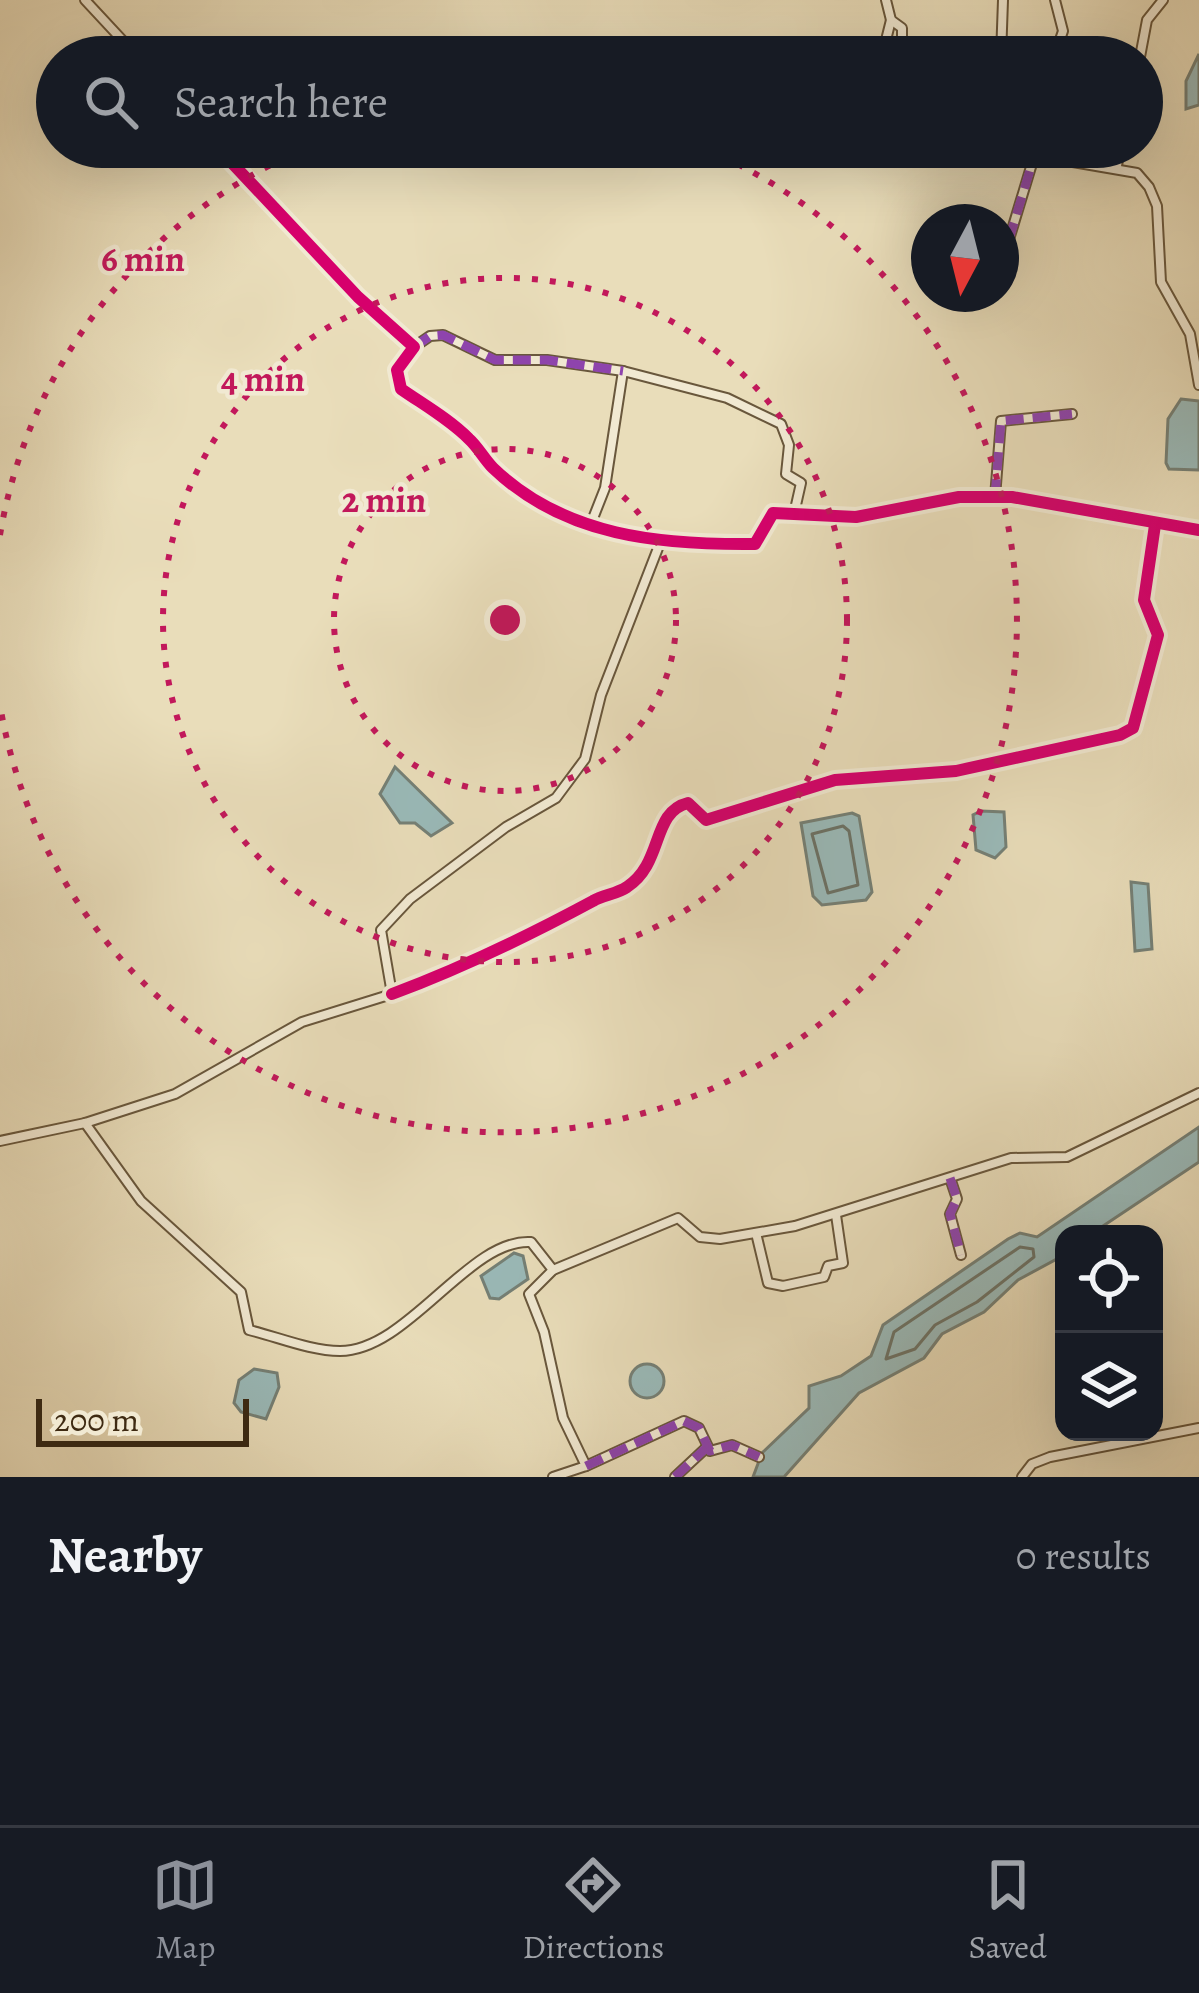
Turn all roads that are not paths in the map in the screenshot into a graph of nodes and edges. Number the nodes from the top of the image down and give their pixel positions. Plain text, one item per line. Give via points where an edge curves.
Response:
1 (85, 0) edge
2 (886, 0) edge
3 (1004, 0) edge
4 (1055, 0) edge
5 (1163, 0) edge
6 (891, 20) junction
7 (118, 36) edge
8 (887, 36) edge
9 (902, 36) edge
10 (1002, 36) edge
11 (1061, 36) edge
12 (1144, 36) edge
13 (237, 168) edge
14 (1030, 168) edge
15 (1123, 168) edge
16 (1019, 205) edge
17 (414, 347) junction
18 (622, 371) junction
19 (1199, 385) edge
20 (1072, 414) dead end
21 (995, 497) junction
22 (794, 514) junction
23 (1155, 525) junction
24 (590, 526) junction
25 (1199, 530) edge
26 (660, 543) junction
27 (392, 994) junction
28 (1199, 1093) edge
29 (85, 1123) junction
30 (0, 1141) edge
31 (950, 1178) junction
32 (836, 1215) junction
33 (756, 1234) junction
34 (961, 1255) dead end
35 (553, 1270) junction
36 (1199, 1428) edge
37 (706, 1448) junction
38 (759, 1457) dead end
39 (582, 1471) edge
40 (553, 1477) edge
41 (675, 1477) edge
42 (1022, 1477) edge

1 - 7 street
2 - 6 street
3 - 10 street
4 - 11 street
5 - 12 street
6 - 8 street
6 - 9 street
13 - 17 street
14 - 16 street
15 - 19 street via 1137,173 1157,206 1162,282 1190,334
17 - 18 street via 443,335 495,360
17 - 24 street via 397,370 401,389 526,492
18 - 22 street via 727,398 781,424 786,474 801,483
18 - 24 street via 604,488
20 - 21 street via 1001,421
21 - 22 street via 959,496 856,517
21 - 23 street
22 - 26 street via 773,513 755,544
23 - 25 street
23 - 27 street via 1144,600 1158,635 1133,728 956,771 835,780 706,820 688,803 676,806 662,824 656,858 626,888
24 - 26 street
26 - 27 street via 585,759 556,798 410,899 381,930
27 - 29 street via 302,1022 175,1094
28 - 31 street via 1079,1153 1011,1158
29 - 30 street
29 - 35 street via 141,1201 241,1292 249,1330 339,1351 362,1348 463,1272 518,1243 531,1242
31 - 32 street
31 - 34 street
32 - 33 street
32 - 33 street via 843,1262 799,1283 768,1283
33 - 35 street via 700,1237 678,1218
35 - 39 street via 529,1301
36 - 42 street via 1050,1456
37 - 38 street via 732,1445
37 - 39 street via 699,1428 684,1421
37 - 41 street
39 - 40 street

